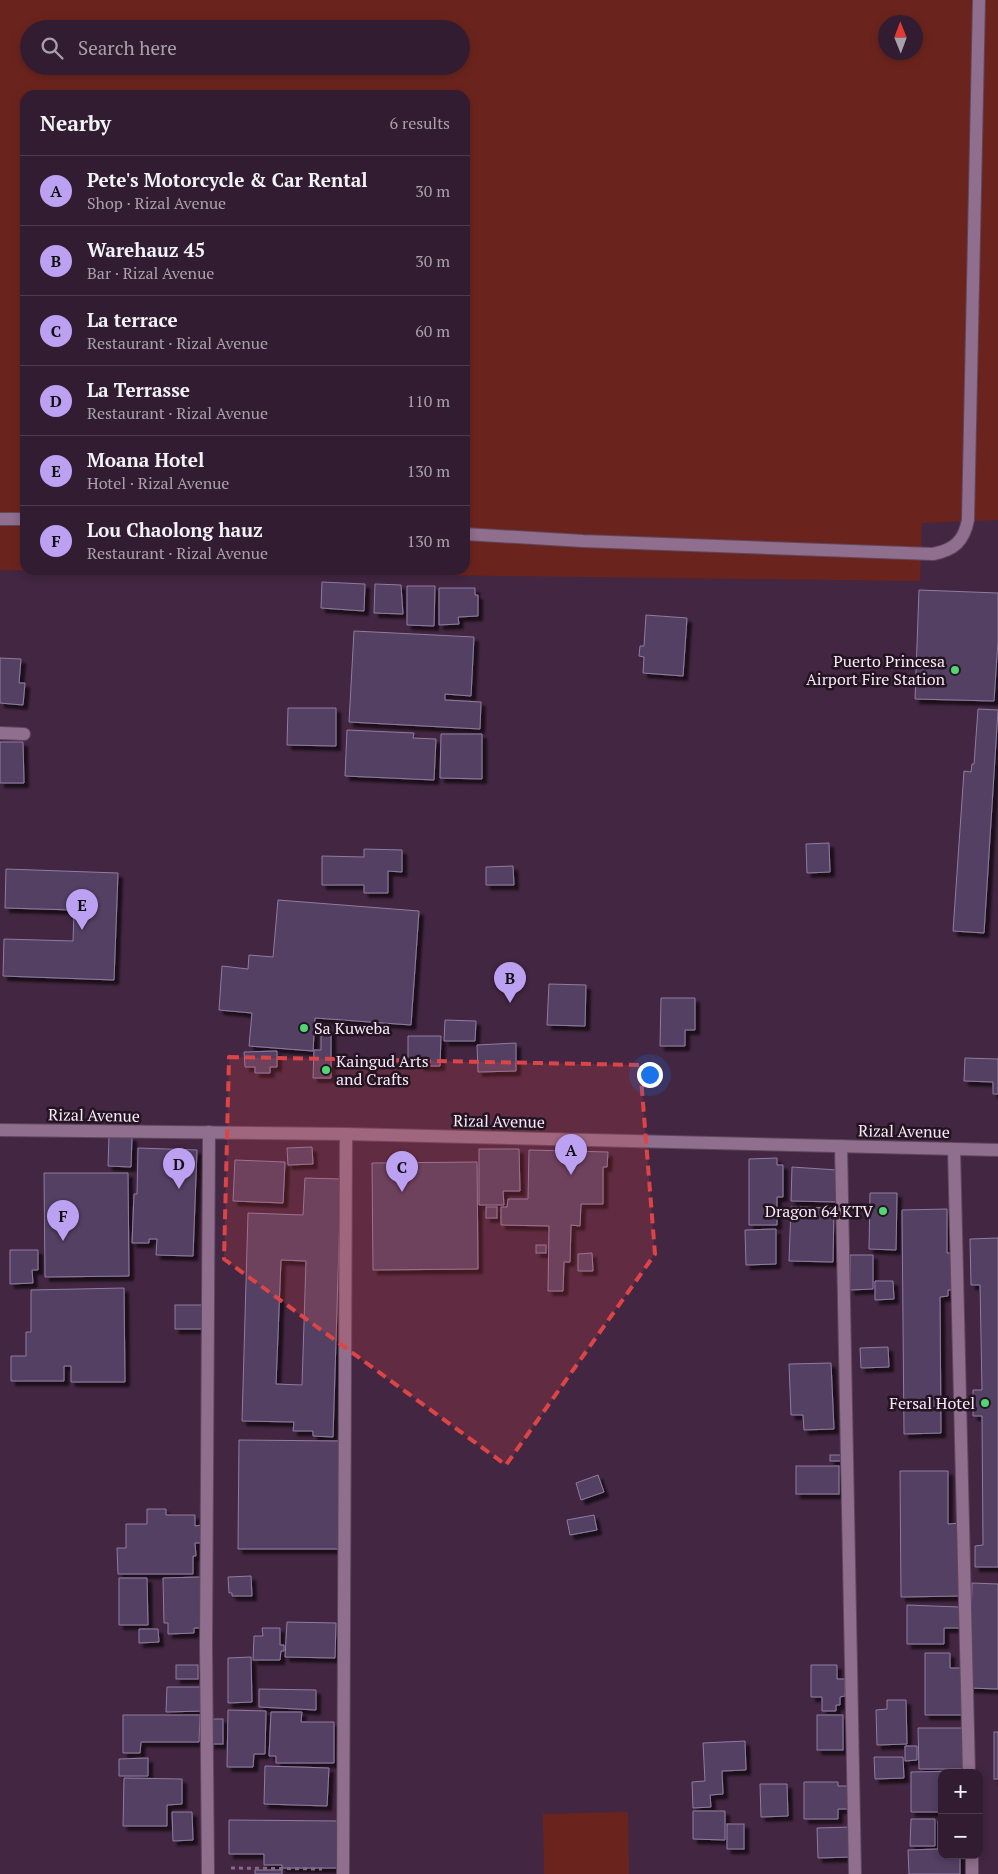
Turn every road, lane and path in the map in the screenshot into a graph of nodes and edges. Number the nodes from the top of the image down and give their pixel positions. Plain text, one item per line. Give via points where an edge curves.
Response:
1 (979, 0) edge
2 (0, 519) edge
3 (20, 519) edge
4 (470, 534) edge
5 (0, 734) edge
6 (24, 734) dead end
7 (0, 1130) edge
8 (209, 1132) junction
9 (346, 1134) junction
10 (841, 1146) junction
11 (954, 1149) junction
12 (998, 1150) edge
13 (970, 1769) edge
14 (972, 1859) edge
15 (208, 1871) edge
16 (343, 1871) edge
17 (855, 1874) edge
18 (972, 1874) edge

1 - 4 street via 968,520 966,533 958,544 946,552 933,554
2 - 3 street
5 - 6 street
7 - 8 street, Rizal Avenue
8 - 9 street, Rizal Avenue
8 - 15 street
9 - 10 street, Rizal Avenue
9 - 16 street
10 - 11 street, Rizal Avenue
10 - 17 street
11 - 12 street, Rizal Avenue
11 - 13 street
14 - 18 street
15 - 16 path

